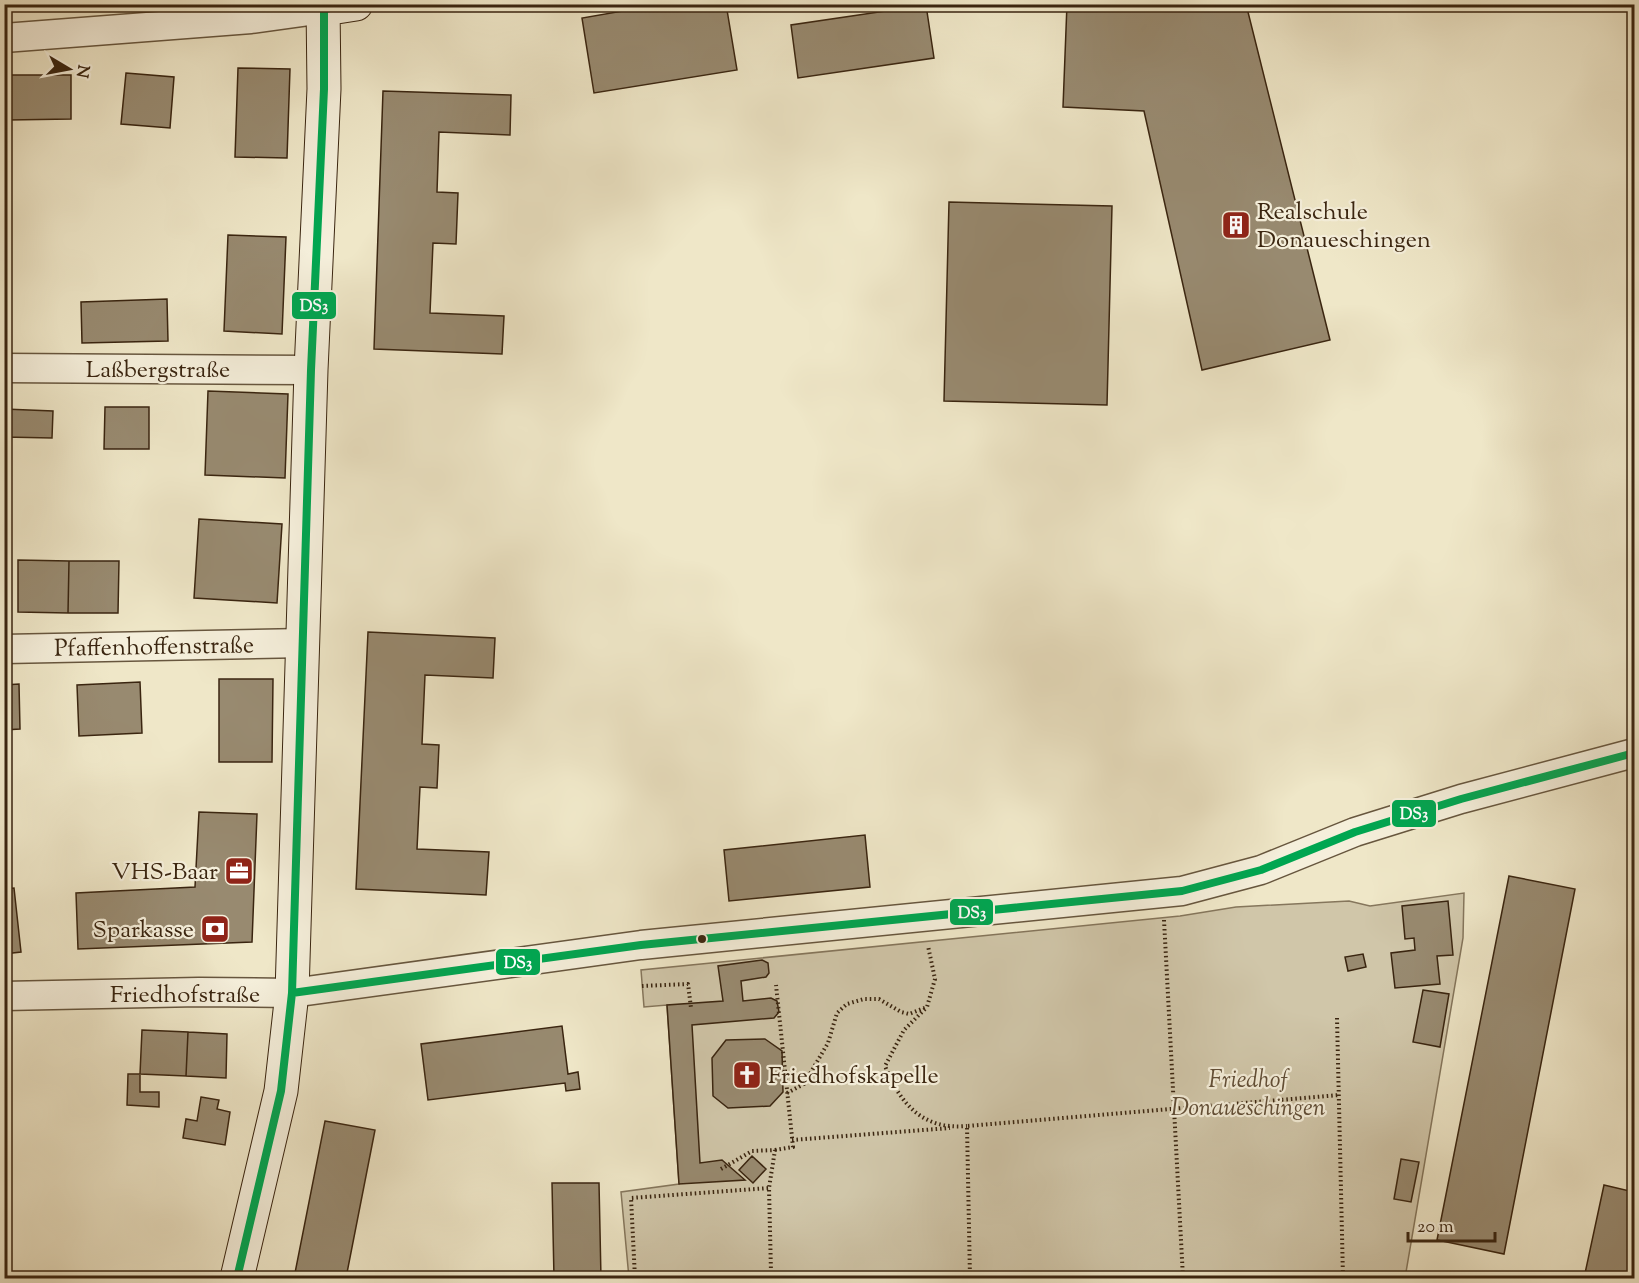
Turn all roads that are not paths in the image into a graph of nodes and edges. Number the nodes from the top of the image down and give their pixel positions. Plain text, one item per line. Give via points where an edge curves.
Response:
1 (356, 4) edge
2 (323, 7) edge
3 (4, 38) edge
4 (4, 368) edge
5 (311, 370) junction
6 (304, 643) junction
7 (4, 649) edge
8 (1635, 753) edge
9 (292, 993) junction
10 (4, 996) edge
11 (237, 1278) edge

1 - 2 main road
2 - 3 street via 251,20
2 - 5 main road via 324,89
4 - 5 street, Laßbergstraße
5 - 6 main road
6 - 7 street, Pfaffenhoffenstraße
6 - 9 main road
8 - 9 street, Friedhofstraße via 1461,799 1355,832 1261,870 1182,891 641,945
9 - 10 street, Friedhofstraße
9 - 11 main road via 281,1091

